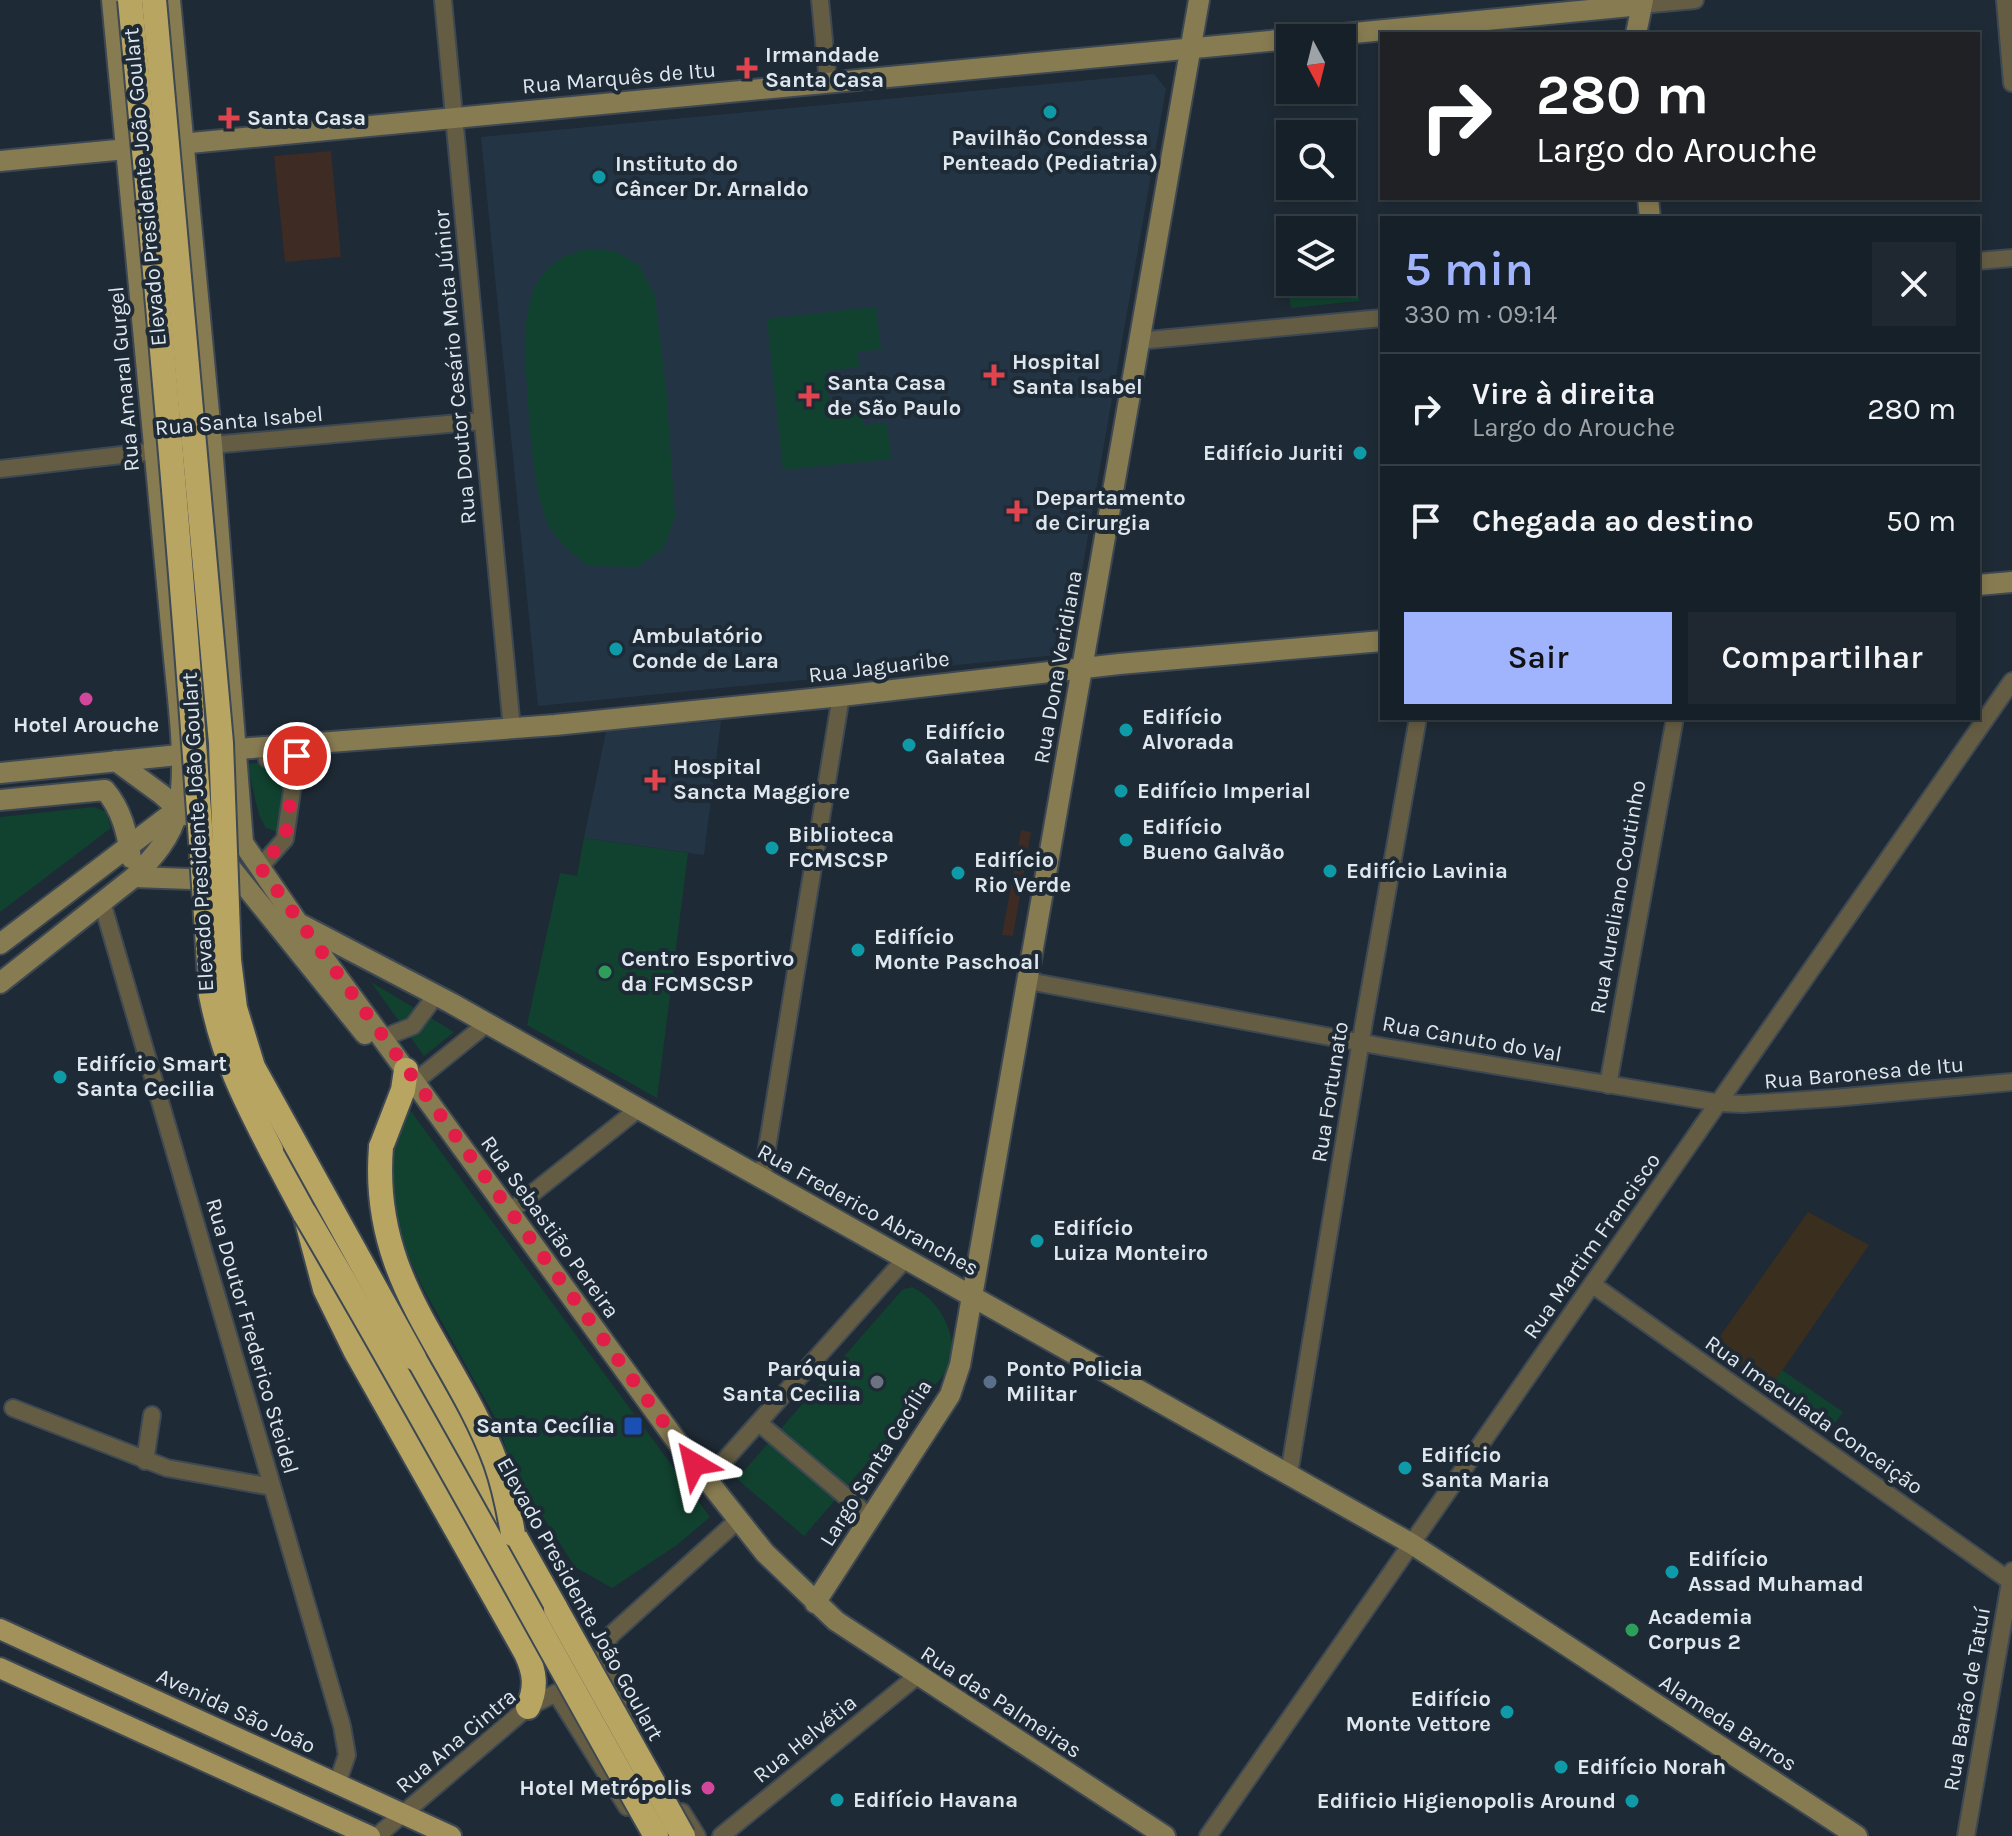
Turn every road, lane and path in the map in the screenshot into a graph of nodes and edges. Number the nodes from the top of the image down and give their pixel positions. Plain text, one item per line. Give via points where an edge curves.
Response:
1 (112, 0) edge
2 (130, 0) edge
3 (154, 0) edge
4 (170, 0) edge
5 (443, 0) edge
6 (820, 0) edge
7 (1199, 0) edge
8 (1695, 0) edge
9 (2005, 0) edge
10 (1642, 3) edge
11 (1356, 32) edge
12 (1636, 32) edge
13 (1276, 40) edge
14 (1190, 47) junction
15 (828, 82) junction
16 (2012, 83) edge
17 (454, 118) junction
18 (184, 143) junction
19 (126, 149) junction
20 (0, 161) edge
21 (2012, 258) edge
22 (1980, 261) edge
23 (1380, 318) edge
24 (1138, 341) junction
25 (482, 421) junction
26 (212, 445) junction
27 (154, 451) junction
28 (0, 469) edge
29 (2012, 582) edge
30 (1980, 585) edge
31 (1380, 641) edge
32 (1082, 668) junction
33 (2012, 681) edge
34 (841, 696) junction
35 (1418, 720) edge
36 (1675, 720) edge
37 (512, 729) junction
38 (238, 749) junction
39 (181, 754) junction
40 (267, 759) dead end
41 (116, 761) junction
42 (0, 773) edge
43 (0, 800) edge
44 (178, 809) junction
45 (129, 848) junction
46 (260, 867) junction
47 (134, 877) junction
48 (242, 885) junction
49 (102, 902) junction
50 (298, 923) junction
51 (0, 944) edge
52 (1028, 981) junction
53 (0, 983) edge
54 (430, 1003) dead end
55 (479, 1030) dead end
56 (390, 1042) junction
57 (1361, 1042) junction
58 (414, 1073) junction
59 (2012, 1082) edge
60 (1608, 1085) junction
61 (1720, 1103) junction
62 (637, 1110) junction
63 (762, 1179) junction
64 (509, 1212) junction
65 (305, 1214) junction
66 (906, 1258) junction
67 (1593, 1285) junction
68 (973, 1296) junction
69 (13, 1408) dead end
70 (152, 1415) dead end
71 (759, 1423) junction
72 (145, 1461) junction
73 (1289, 1474) junction
74 (706, 1481) junction
75 (272, 1487) junction
76 (863, 1511) dead end
77 (738, 1520) junction
78 (513, 1534) junction
79 (1412, 1544) junction
80 (2011, 1575) edge
81 (815, 1603) junction
82 (0, 1629) edge
83 (0, 1668) edge
84 (917, 1676) junction
85 (617, 1692) junction
86 (556, 1693) junction
87 (528, 1707) junction
88 (337, 1784) junction
89 (403, 1814) junction
90 (370, 1836) edge
91 (377, 1836) edge
92 (451, 1836) edge
93 (645, 1836) edge
94 (656, 1836) edge
95 (683, 1836) edge
96 (697, 1836) edge
97 (721, 1836) edge
98 (1165, 1836) edge
99 (1208, 1836) edge
100 (1857, 1836) edge
101 (1966, 1836) edge

1 - 19 street, Rua Amaral Gurgel
2 - 65 highway, Elevado Presidente João Goulart, bridge via 179,528 211,995 231,1070
3 - 78 highway, Elevado Presidente João Goulart, bridge via 218,697 235,1008 253,1067
4 - 18 street
5 - 17 street, Rua Doutor Cesário Mota Júnior
6 - 15 street
7 - 14 street, Rua Dona Veridiana
8 - 10 street
9 - 16 street
10 - 11 street
10 - 12 street
13 - 14 street, Rua Marquês de Itu
14 - 15 street, Rua Marquês de Itu
14 - 24 street, Rua Dona Veridiana
15 - 17 street, Rua Marquês de Itu
17 - 18 street, Rua Marquês de Itu
17 - 25 street, Rua Doutor Cesário Mota Júnior
18 - 19 street, Rua Marquês de Itu
18 - 26 street
19 - 20 street, Rua Marquês de Itu
19 - 27 street, Rua Amaral Gurgel
21 - 22 street
23 - 24 street
24 - 32 street, Rua Dona Veridiana
25 - 26 street, Rua Santa Isabel
25 - 37 street, Rua Doutor Cesário Mota Júnior
26 - 27 street, Rua Santa Isabel
26 - 38 street
27 - 28 street, Rua Santa Isabel
27 - 39 street, Rua Amaral Gurgel
29 - 30 street
31 - 32 street, Rua Jaguaribe
32 - 34 street, Rua Jaguaribe
32 - 52 street, Rua Dona Veridiana
33 - 61 street, Rua Martim Francisco
34 - 37 street, Rua Jaguaribe
34 - 63 street
35 - 57 street, Rua Fortunato
36 - 60 street, Rua Aureliano Coutinho
37 - 38 street, Rua Jaguaribe
38 - 39 street, Rua Jaguaribe
38 - 46 street, Rua Sebastião Pereira via 243,843
39 - 41 street, Rua Jaguaribe
39 - 44 street, Rua Amaral Gurgel
40 - 46 street via 297,756 285,839
41 - 42 street, Rua Jaguaribe
41 - 44 street
43 - 45 street via 105,790 115,802
44 - 45 street
44 - 47 street via 161,847
44 - 48 street
45 - 47 street
45 - 51 street
46 - 50 street, Rua Sebastião Pereira
47 - 48 street via 216,879
47 - 49 street
48 - 56 street via 362,1033
49 - 53 street
49 - 75 street, Rua Doutor Frederico Steidel
50 - 56 street, Rua Sebastião Pereira
50 - 62 street, Rua Frederico Abranches
52 - 57 street, Rua Canuto do Val
52 - 68 street, Rua Dona Veridiana
54 - 56 street via 413,1026
55 - 58 street
56 - 58 street, Rua Sebastião Pereira
57 - 60 street, Rua Canuto do Val
57 - 73 street, Rua Fortunato
58 - 64 street, Rua Sebastião Pereira
58 - 78 highway, bridge via 381,1147 383,1215 395,1264 414,1308 495,1461
59 - 61 street, Rua Baronesa de Itu
60 - 61 street, Rua Canuto do Val
61 - 67 street, Rua Martim Francisco
62 - 63 street, Rua Frederico Abranches
62 - 64 street
63 - 66 street, Rua Frederico Abranches
64 - 74 street, Rua Sebastião Pereira
65 - 87 highway, bridge via 325,1289 355,1350 532,1667 534,1690
65 - 94 highway, Elevado Presidente João Goulart, bridge
66 - 68 street, Rua Frederico Abranches
66 - 71 street
67 - 79 street, Rua Martim Francisco
67 - 80 street, Rua Imaculada Conceição
68 - 73 street, Rua Frederico Abranches
68 - 81 street, Largo Santa Cecília via 950,1395
69 - 72 street
70 - 72 street
71 - 74 street
71 - 76 street
72 - 75 street
73 - 79 street, Rua Frederico Abranches
74 - 77 street, Rua Sebastião Pereira
75 - 88 street, Rua Doutor Frederico Steidel via 346,1741 346,1762
77 - 81 street, Rua Sebastião Pereira
77 - 85 street via 611,1635 603,1657
78 - 95 highway, Elevado Presidente João Goulart, bridge
79 - 99 street, Rua Martim Francisco
79 - 100 street, Alameda Barros
80 - 101 street, Rua Barão de Tatuí
81 - 84 street, Rua das Palmeiras
82 - 88 main road, Avenida São João
83 - 90 main road
84 - 97 street, Rua Helvétia
84 - 98 street, Rua das Palmeiras
85 - 86 street, Rua Ana Cintra
85 - 96 street
86 - 87 street, Rua Ana Cintra
86 - 93 street
87 - 89 street, Rua Ana Cintra
88 - 89 main road, Avenida São João
89 - 91 street, Rua Ana Cintra
89 - 92 main road, Avenida São João

